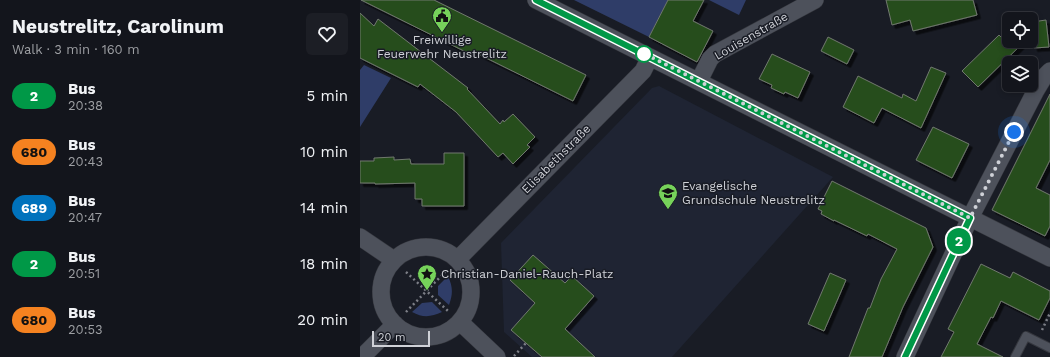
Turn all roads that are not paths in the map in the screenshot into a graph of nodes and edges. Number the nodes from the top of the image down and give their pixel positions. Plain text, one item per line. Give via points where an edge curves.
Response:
1 (536, 0) edge
2 (815, 0) edge
3 (650, 57) junction
4 (1050, 71) edge
5 (699, 81) junction
6 (970, 218) junction
7 (360, 237) edge
8 (1050, 258) edge
9 (458, 259) junction
10 (394, 260) junction
11 (460, 322) junction
12 (395, 324) junction
13 (1050, 348) edge
14 (362, 357) edge
15 (497, 357) edge
16 (905, 357) edge
17 (1015, 357) edge

1 - 3 street
2 - 5 street, Louisenstraße via 715,54
3 - 5 street
3 - 9 street, Elisabethstraße via 643,71
4 - 6 street via 1035,92
5 - 6 street
6 - 8 street
6 - 16 street
7 - 10 street
9 - 10 street via 447,251 433,246 405,251
9 - 11 street via 467,270 472,298 468,311
10 - 12 street via 385,272 381,285 386,313
11 - 12 street via 442,334 421,337 407,333
11 - 15 street
12 - 14 street
13 - 17 lane via 1026,336

